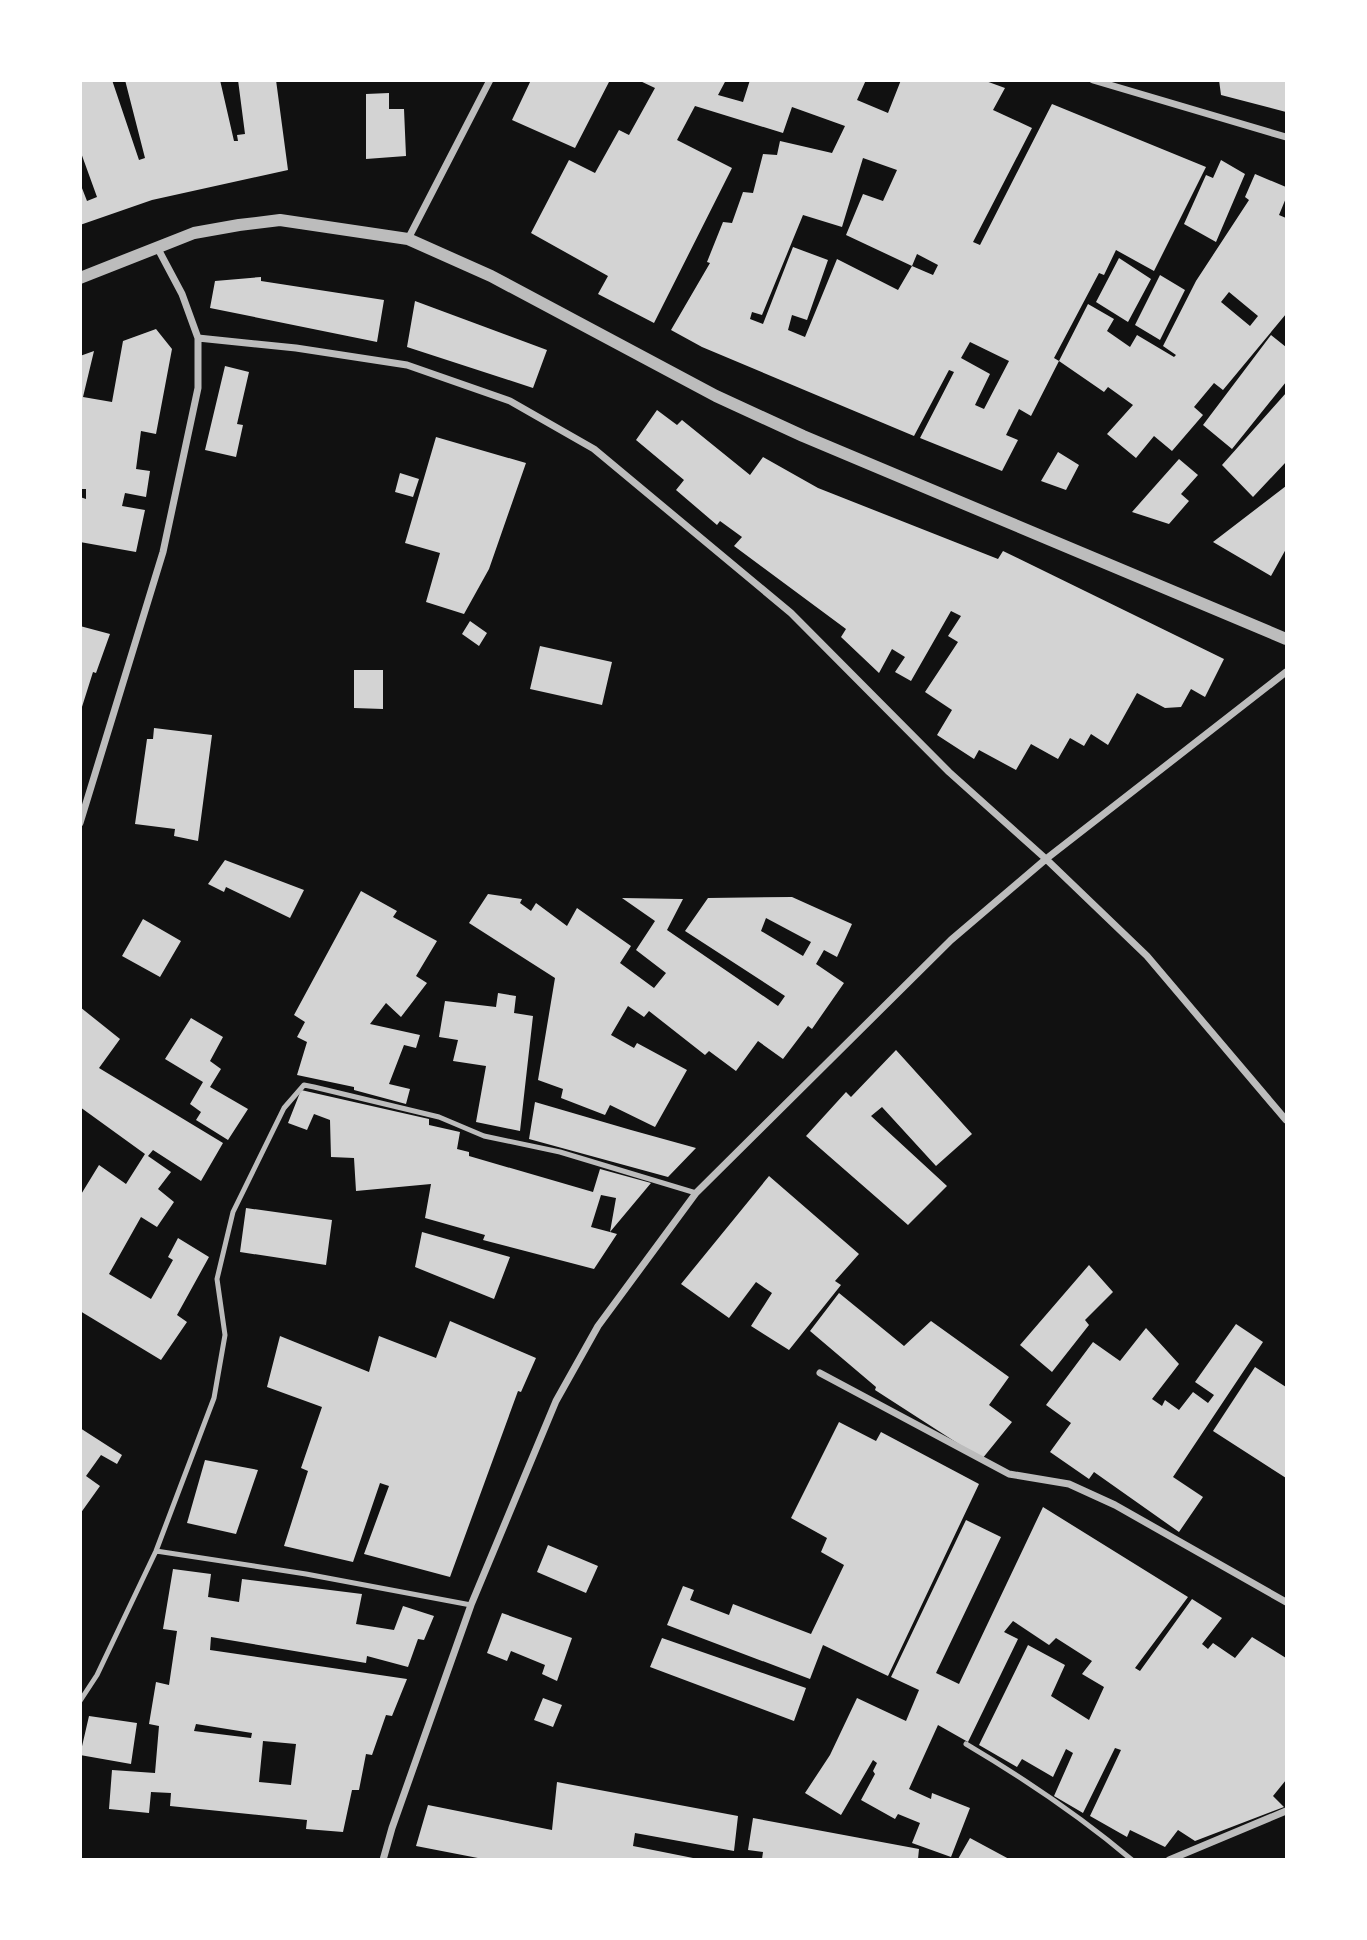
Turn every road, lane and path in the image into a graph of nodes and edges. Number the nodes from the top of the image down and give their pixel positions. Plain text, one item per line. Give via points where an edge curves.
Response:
1 (490, 80) edge
2 (1093, 80) edge
3 (1286, 137) edge
4 (408, 239) junction
5 (157, 247) junction
6 (80, 278) edge
7 (198, 338) junction
8 (1286, 639) edge
9 (1286, 672) edge
10 (80, 823) edge
11 (1046, 859) junction
12 (1286, 1120) edge
13 (696, 1193) junction
14 (820, 1373) dead end
15 (156, 1551) junction
16 (1286, 1602) edge
17 (471, 1605) junction
18 (80, 1701) edge
19 (966, 1744) dead end
20 (1286, 1811) edge
21 (383, 1860) edge
22 (1132, 1860) edge
23 (1170, 1860) edge

1 - 4 street
2 - 3 street
4 - 5 street via 280,220 194,233
4 - 8 street via 491,276 716,396 803,436
5 - 6 street
5 - 7 street
7 - 10 street via 198,388 163,552
7 - 11 street via 407,365 510,401 594,449 792,613 949,772
9 - 11 street
11 - 12 street via 1147,956
11 - 13 street via 951,940
13 - 15 lane via 561,1152 484,1136 439,1117 304,1085 284,1108 233,1212 217,1279 225,1335 214,1398
13 - 17 street via 598,1325 556,1401
14 - 16 street via 1009,1474 1069,1485 1115,1505
15 - 17 lane
15 - 18 lane
17 - 21 street
19 - 22 lane via 1026,1779
20 - 23 street

